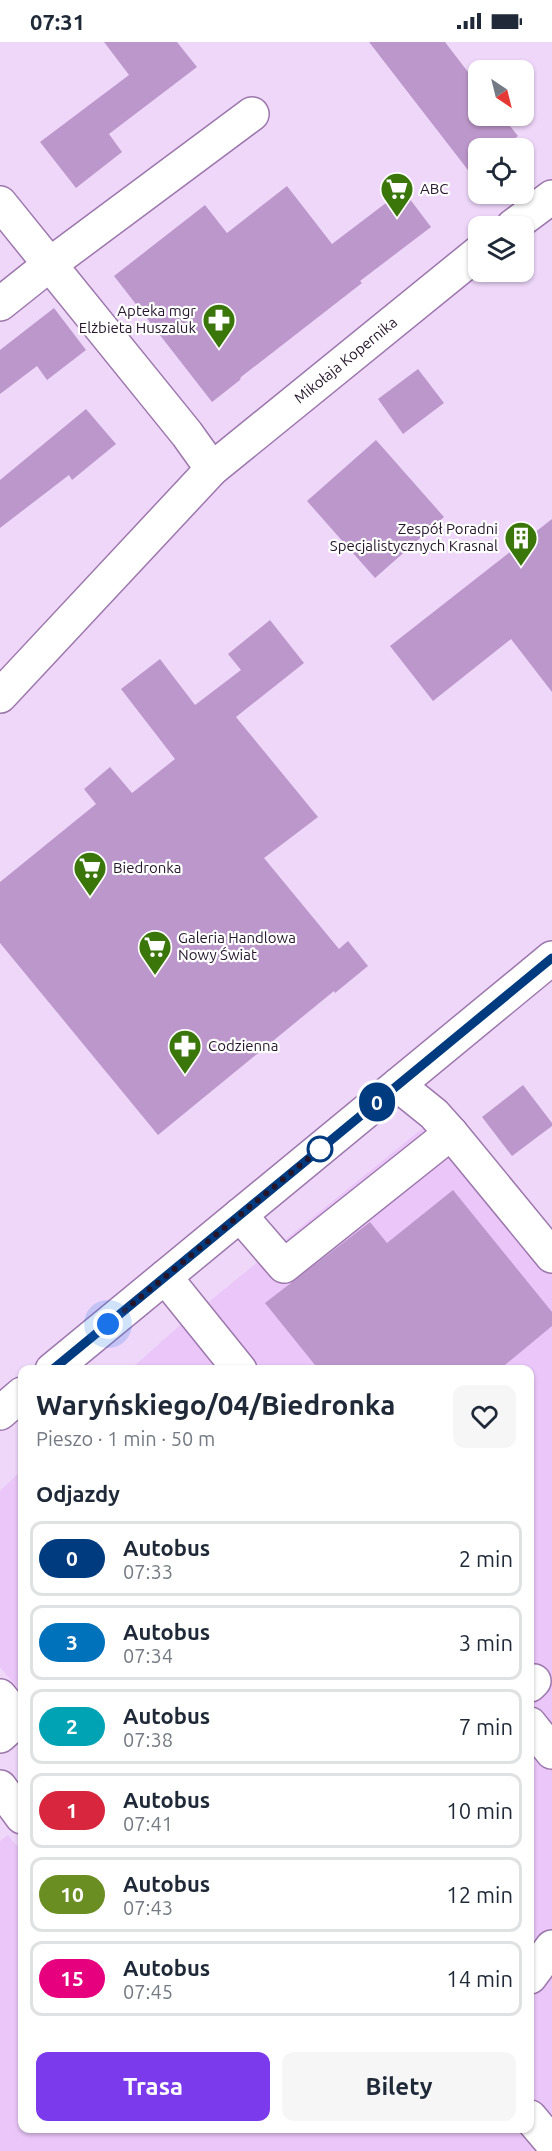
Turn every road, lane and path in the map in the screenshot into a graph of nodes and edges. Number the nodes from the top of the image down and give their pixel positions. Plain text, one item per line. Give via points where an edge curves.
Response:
1 (252, 114) dead end
2 (552, 197) edge
3 (0, 202) edge
4 (526, 216) edge
5 (468, 261) edge
6 (49, 265) junction
7 (0, 304) edge
8 (213, 469) junction
9 (0, 696) edge
10 (552, 958) edge
11 (398, 1084) junction
12 (451, 1132) junction
13 (240, 1215) junction
14 (552, 1256) edge
15 (165, 1278) junction
16 (58, 1365) edge
17 (236, 1365) edge
18 (18, 1397) edge
19 (0, 1413) edge
20 (0, 1696) edge
21 (18, 1718) edge
22 (18, 1720) edge
23 (534, 1729) edge
24 (0, 1736) edge
25 (552, 1752) edge
26 (0, 1787) edge
27 (18, 1812) edge
28 (552, 1947) edge
29 (534, 1972) edge
30 (534, 2122) edge
31 (552, 2144) edge

1 - 6 street
2 - 4 street
3 - 6 street
5 - 8 street, Mikołaja Kopernika
6 - 7 street
6 - 8 street
8 - 9 street, Mikołaja Kopernika
10 - 11 street
11 - 12 street
11 - 13 street
12 - 13 street via 284,1266
12 - 14 street
13 - 15 street
15 - 16 street
15 - 17 street
18 - 19 street
20 - 21 street
22 - 24 street
23 - 25 street
26 - 27 street
28 - 29 street
30 - 31 street

